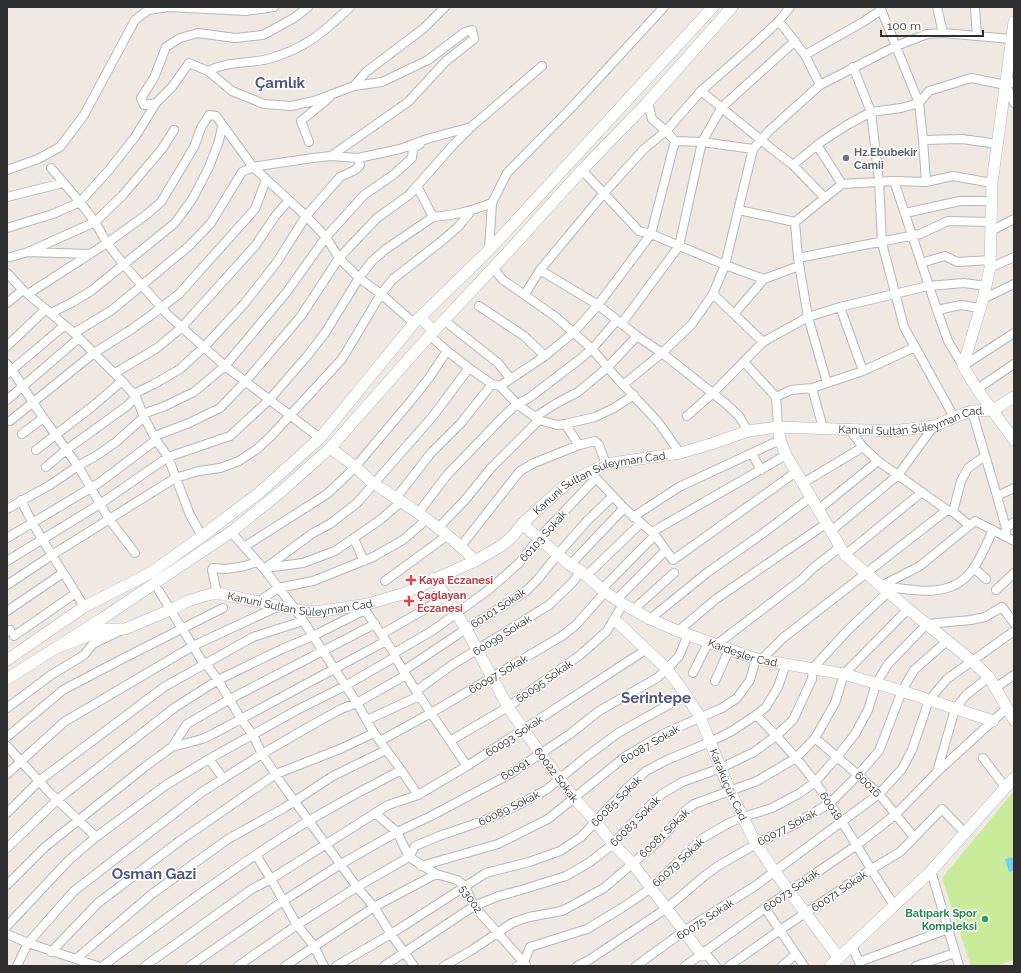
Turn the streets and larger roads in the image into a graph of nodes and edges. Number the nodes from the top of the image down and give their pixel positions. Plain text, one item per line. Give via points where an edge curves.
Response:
1 (274, 7) edge
2 (308, 7) edge
3 (350, 7) edge
4 (445, 7) edge
5 (664, 7) edge
6 (713, 7) edge
7 (732, 7) edge
8 (790, 7) edge
9 (936, 7) edge
10 (974, 7) edge
11 (881, 9) edge
12 (779, 21) junction
13 (1014, 22) edge
14 (943, 33) junction
15 (976, 36) junction
16 (1011, 39) junction
17 (795, 41) junction
18 (896, 46) junction
19 (806, 55) junction
20 (542, 66) dead end
21 (853, 68) junction
22 (208, 71) junction
23 (1010, 84) edge
24 (820, 85) junction
25 (354, 86) junction
26 (701, 90) junction
27 (333, 94) junction
28 (648, 102) junction
29 (156, 103) junction
30 (919, 103) junction
31 (1014, 103) edge
32 (722, 108) junction
33 (871, 112) junction
34 (222, 126) junction
35 (472, 127) junction
36 (174, 130) dead end
37 (666, 131) junction
38 (427, 139) junction
39 (761, 140) junction
40 (924, 140) junction
41 (675, 141) junction
42 (309, 142) dead end
43 (702, 142) junction
44 (998, 144) junction
45 (817, 145) junction
46 (754, 150) junction
47 (331, 156) junction
48 (358, 158) junction
49 (793, 165) junction
50 (253, 167) junction
51 (51, 168) dead end
52 (7, 170) edge
53 (582, 170) junction
54 (266, 180) junction
55 (879, 181) junction
56 (894, 181) junction
57 (926, 182) junction
58 (63, 183) junction
59 (992, 183) junction
60 (842, 184) junction
61 (417, 186) junction
62 (604, 193) junction
63 (7, 197) edge
64 (825, 198) junction
65 (289, 200) junction
66 (992, 201) junction
67 (80, 202) junction
68 (492, 203) junction
69 (739, 210) junction
70 (471, 211) junction
71 (904, 213) junction
72 (306, 216) junction
73 (433, 217) junction
74 (1014, 219) edge
75 (95, 222) junction
76 (795, 222) junction
77 (991, 227) junction
78 (7, 228) edge
79 (651, 234) junction
80 (912, 236) junction
81 (326, 237) junction
82 (882, 242) junction
83 (107, 243) junction
84 (679, 246) junction
85 (489, 250) junction
86 (28, 252) junction
87 (88, 254) junction
88 (1014, 257) edge
89 (7, 258) edge
90 (339, 258) junction
91 (799, 262) junction
92 (921, 263) junction
93 (990, 264) junction
94 (124, 265) junction
95 (725, 265) junction
96 (493, 268) junction
97 (540, 270) junction
98 (7, 273) edge
99 (359, 278) junction
100 (764, 279) junction
101 (1014, 284) edge
102 (142, 286) junction
103 (928, 286) junction
104 (986, 286) junction
105 (26, 292) junction
106 (895, 293) junction
107 (381, 294) junction
108 (525, 294) junction
109 (713, 294) junction
110 (7, 303) edge
111 (598, 304) junction
112 (981, 304) junction
113 (479, 306) dead end
114 (840, 307) junction
115 (162, 308) junction
116 (937, 310) junction
117 (48, 311) junction
118 (734, 314) junction
119 (808, 317) junction
120 (619, 322) junction
121 (413, 324) junction
122 (65, 325) junction
123 (450, 325) dead end
124 (181, 328) junction
125 (574, 332) junction
126 (1014, 333) edge
127 (77, 335) junction
128 (435, 336) junction
129 (637, 336) junction
130 (763, 342) junction
131 (421, 345) junction
132 (7, 346) edge
133 (204, 347) junction
134 (915, 347) junction
135 (592, 349) junction
136 (447, 351) junction
137 (94, 352) junction
138 (662, 353) junction
139 (545, 356) junction
140 (744, 362) junction
141 (1014, 364) edge
142 (225, 366) junction
143 (963, 366) junction
144 (608, 367) junction
145 (469, 368) junction
146 (9, 369) edge
147 (863, 371) junction
148 (115, 373) junction
149 (511, 379) junction
150 (122, 381) junction
151 (246, 382) junction
152 (827, 383) junction
153 (496, 385) junction
154 (623, 385) junction
155 (23, 386) junction
156 (812, 388) junction
157 (977, 389) junction
158 (713, 393) junction
159 (135, 396) junction
160 (634, 396) junction
161 (776, 397) junction
162 (1014, 397) edge
163 (7, 400) edge
164 (269, 400) junction
165 (33, 402) junction
166 (516, 404) junction
167 (993, 410) junction
168 (972, 411) junction
169 (143, 415) junction
170 (288, 415) junction
171 (687, 416) dead end
172 (954, 417) junction
173 (43, 418) junction
174 (537, 418) junction
175 (10, 421) dead end
176 (565, 424) junction
177 (934, 426) junction
178 (778, 427) junction
179 (823, 428) junction
180 (849, 429) junction
181 (1011, 429) edge
182 (748, 431) junction
183 (22, 434) dead end
184 (55, 434) junction
185 (156, 438) junction
186 (320, 438) junction
187 (780, 440) junction
188 (1014, 440) edge
189 (579, 445) junction
190 (863, 447) junction
191 (330, 448) junction
192 (36, 450) dead end
193 (66, 450) junction
194 (680, 453) junction
195 (752, 454) junction
196 (786, 455) junction
197 (985, 456) junction
198 (168, 457) junction
199 (878, 461) junction
200 (606, 464) junction
201 (78, 466) junction
202 (46, 467) dead end
203 (355, 467) junction
204 (761, 470) junction
205 (796, 472) junction
206 (593, 475) junction
207 (898, 475) junction
208 (175, 478) junction
209 (374, 484) junction
210 (803, 484) junction
211 (90, 488) junction
212 (1014, 488) edge
213 (922, 492) junction
214 (614, 496) junction
215 (811, 496) junction
216 (997, 496) junction
217 (21, 500) junction
218 (399, 500) junction
219 (100, 504) junction
220 (624, 508) junction
221 (7, 509) edge
222 (819, 509) junction
223 (950, 511) junction
224 (422, 516) junction
225 (634, 517) junction
226 (109, 519) junction
227 (1014, 522) edge
228 (31, 523) junction
229 (641, 523) junction
230 (522, 524) junction
231 (969, 525) junction
232 (829, 527) junction
233 (438, 528) junction
234 (993, 530) junction
235 (231, 532) junction
236 (1006, 532) junction
237 (654, 534) junction
238 (448, 535) junction
239 (202, 536) junction
240 (7, 538) edge
241 (539, 538) junction
242 (41, 539) junction
243 (354, 539) junction
244 (1014, 541) edge
245 (461, 546) junction
246 (244, 547) junction
247 (666, 550) junction
248 (843, 551) junction
249 (135, 553) dead end
250 (558, 554) junction
251 (52, 555) junction
252 (7, 560) edge
253 (364, 561) junction
254 (475, 561) junction
255 (257, 562) junction
256 (570, 565) junction
257 (264, 568) junction
258 (974, 568) junction
259 (866, 572) junction
260 (674, 573) dead end
261 (1014, 573) edge
262 (63, 574) junction
263 (584, 574) junction
264 (434, 578) junction
265 (986, 579) dead end
266 (385, 582) dead end
267 (7, 585) edge
268 (278, 588) junction
269 (884, 589) junction
270 (159, 590) dead end
271 (604, 590) junction
272 (996, 590) dead end
273 (76, 593) junction
274 (212, 594) junction
275 (446, 597) junction
276 (258, 602) junction
277 (619, 602) junction
278 (84, 607) junction
279 (277, 607) junction
280 (367, 607) junction
281 (223, 608) dead end
282 (908, 609) junction
283 (170, 610) junction
284 (296, 610) junction
285 (633, 610) junction
286 (7, 611) edge
287 (456, 613) junction
288 (650, 619) junction
289 (614, 620) junction
290 (303, 621) junction
291 (1014, 623) edge
292 (375, 624) junction
293 (927, 624) junction
294 (182, 628) junction
295 (125, 629) junction
296 (466, 629) junction
297 (1014, 631) edge
298 (10, 632) edge
299 (683, 633) junction
300 (313, 636) junction
301 (384, 638) junction
302 (947, 641) junction
303 (712, 644) junction
304 (193, 646) junction
305 (56, 648) junction
306 (647, 649) junction
307 (478, 650) junction
308 (729, 650) junction
309 (323, 651) junction
310 (394, 655) junction
311 (7, 660) edge
312 (758, 660) junction
313 (972, 661) junction
314 (206, 664) junction
315 (786, 664) junction
316 (813, 668) junction
317 (334, 669) junction
318 (667, 669) junction
319 (405, 673) junction
320 (693, 673) dead end
321 (844, 674) junction
322 (1014, 675) edge
323 (491, 677) junction
324 (989, 677) junction
325 (7, 679) edge
326 (218, 680) junction
327 (715, 681) dead end
328 (876, 684) junction
329 (345, 686) junction
330 (995, 688) junction
331 (902, 691) junction
332 (418, 693) junction
333 (686, 695) junction
334 (230, 699) junction
335 (929, 700) junction
336 (357, 703) junction
337 (508, 707) junction
338 (7, 708) edge
339 (1007, 708) junction
340 (956, 709) junction
341 (431, 713) junction
342 (756, 715) junction
343 (700, 717) junction
344 (241, 719) junction
345 (367, 720) junction
346 (1014, 720) edge
347 (993, 721) junction
348 (524, 730) junction
349 (374, 733) junction
350 (253, 735) junction
351 (776, 736) junction
352 (7, 737) edge
353 (815, 738) junction
354 (380, 741) junction
355 (450, 741) junction
356 (710, 742) junction
357 (7, 746) edge
358 (172, 747) junction
359 (386, 750) junction
360 (540, 753) junction
361 (262, 754) junction
362 (837, 757) junction
363 (209, 758) junction
364 (796, 758) junction
365 (983, 758) dead end
366 (20, 761) junction
367 (467, 766) junction
368 (721, 768) junction
369 (401, 770) junction
370 (937, 772) junction
371 (7, 774) edge
372 (276, 774) junction
373 (858, 775) junction
374 (223, 778) junction
375 (1014, 778) edge
376 (560, 779) junction
377 (39, 782) junction
378 (815, 782) junction
379 (1006, 788) junction
380 (730, 791) junction
381 (879, 794) junction
382 (418, 795) junction
383 (574, 798) junction
384 (57, 800) junction
385 (294, 800) junction
386 (830, 804) junction
387 (7, 813) edge
388 (375, 813) junction
389 (896, 814) junction
390 (744, 817) junction
391 (79, 821) junction
392 (309, 821) junction
393 (595, 821) junction
394 (842, 822) junction
395 (397, 832) junction
396 (965, 833) junction
397 (96, 837) junction
398 (914, 837) junction
399 (326, 843) junction
400 (613, 844) junction
401 (756, 844) junction
402 (857, 845) junction
403 (7, 848) edge
404 (256, 855) junction
405 (409, 857) junction
406 (632, 863) junction
407 (341, 864) junction
408 (421, 866) junction
409 (870, 870) junction
410 (774, 872) junction
411 (931, 872) junction
412 (436, 874) junction
413 (271, 879) junction
414 (7, 885) edge
415 (464, 885) junction
416 (357, 887) junction
417 (651, 888) junction
418 (789, 892) junction
419 (283, 900) junction
420 (894, 905) junction
421 (474, 906) junction
422 (374, 907) junction
423 (667, 908) junction
424 (765, 908) junction
425 (805, 913) junction
426 (297, 925) junction
427 (7, 926) edge
428 (948, 929) junction
429 (780, 930) junction
430 (684, 931) junction
431 (7, 934) edge
432 (391, 934) junction
433 (497, 934) junction
434 (28, 943) junction
435 (852, 945) junction
436 (314, 946) junction
437 (52, 952) junction
438 (404, 952) junction
439 (955, 953) junction
440 (703, 954) junction
441 (796, 954) junction
442 (838, 958) junction
443 (76, 959) junction
444 (591, 963) edge
445 (860, 964) edge
446 (522, 965) edge
447 (17, 966) edge
448 (97, 966) edge
449 (103, 966) edge
450 (145, 966) edge
451 (190, 966) edge
452 (238, 966) edge
453 (285, 966) edge
454 (324, 966) edge
455 (336, 966) edge
456 (384, 966) edge
457 (414, 966) edge
458 (444, 966) edge
459 (577, 966) edge
460 (636, 966) edge
461 (685, 966) edge
462 (716, 966) edge
463 (729, 966) edge
464 (782, 966) edge
465 (804, 966) edge
466 (830, 966) edge
467 (916, 966) edge
468 (959, 966) edge

1 - 52 street via 246,11 169,7 148,10 135,20 84,115 60,147 38,159
2 - 29 street via 263,35 235,38 198,33 180,38 166,47 154,78 141,98 144,105
3 - 22 street via 326,30 299,48 268,59 218,66
4 - 25 street via 424,28 366,72
5 - 68 street via 572,107 507,172
6 - 85 street
7 - 28 street
8 - 12 street
9 - 14 street
10 - 15 street
11 - 18 street
11 - 19 street
12 - 17 street
12 - 26 street
13 - 16 street
14 - 15 street
14 - 18 street via 927,34
15 - 16 street
16 - 23 street
17 - 19 street
17 - 32 street
18 - 21 street
18 - 30 street
19 - 24 street
20 - 35 street
21 - 24 street
21 - 33 street
22 - 27 street via 232,91 264,104 292,106
22 - 29 street via 188,63 172,87
23 - 30 street via 971,78 929,91
23 - 31 street
23 - 44 street
24 - 39 street
25 - 27 street
25 - 47 street via 382,82 428,60 472,30 474,39 446,61 408,102
26 - 32 street
26 - 37 street
27 - 42 street via 301,122
28 - 37 street via 652,119
28 - 53 street
29 - 67 street via 135,137
30 - 33 street
30 - 40 street
32 - 39 street
32 - 43 street
33 - 45 street
33 - 55 street
34 - 50 street
34 - 83 street via 216,116 209,115 194,147 161,202
34 - 94 street via 209,167 193,198 175,223
35 - 38 street
35 - 61 street
36 - 75 street via 162,149 122,196
37 - 41 street
37 - 62 street via 644,149
38 - 48 street
38 - 81 street via 412,148 412,158 364,195
39 - 46 street
39 - 49 street
40 - 44 street via 962,140
40 - 57 street
41 - 43 street
41 - 79 street
43 - 46 street
43 - 84 street
44 - 59 street
45 - 49 street
45 - 60 street
46 - 69 street
47 - 48 street
47 - 50 street
48 - 72 street via 360,165 340,177
49 - 64 street
50 - 54 street
50 - 102 street via 242,172 211,223 189,246
51 - 58 street
53 - 62 street
53 - 96 street
54 - 65 street
54 - 115 street via 255,209 178,294
55 - 56 street
55 - 60 street
55 - 82 street
56 - 57 street
56 - 71 street
57 - 59 street via 953,176
58 - 63 street
58 - 67 street
59 - 66 street
60 - 64 street
61 - 73 street
61 - 90 street via 377,218
62 - 79 street via 639,230
62 - 97 street
64 - 76 street
65 - 72 street
65 - 124 street via 255,246
66 - 71 street via 960,201
66 - 77 street
67 - 75 street
67 - 78 street via 53,214
68 - 70 street
68 - 85 street
69 - 76 street
69 - 95 street
70 - 73 street
70 - 107 street via 443,240 393,279
71 - 80 street
72 - 81 street
72 - 133 street via 277,262 244,304
73 - 99 street via 386,248
74 - 77 street
75 - 83 street
75 - 86 street
76 - 91 street
77 - 80 street via 948,221
77 - 93 street
79 - 84 street
79 - 111 street
80 - 82 street
80 - 92 street
81 - 90 street
81 - 142 street via 286,294
82 - 91 street
82 - 106 street
83 - 87 street
83 - 94 street
84 - 95 street
84 - 120 street
85 - 121 street
86 - 87 street
86 - 89 street
87 - 105 street
88 - 93 street
90 - 99 street
90 - 151 street via 301,316
91 - 100 street
91 - 119 street
92 - 93 street via 945,256 957,262
92 - 103 street
93 - 104 street
94 - 102 street
94 - 117 street via 73,302
95 - 100 street
95 - 109 street
96 - 108 street via 503,280
96 - 128 street
97 - 108 street
97 - 111 street
98 - 105 street
99 - 107 street
99 - 164 street via 325,333
100 - 118 street
101 - 112 street
102 - 115 street
102 - 127 street
103 - 104 street via 964,283
103 - 106 street
103 - 116 street
104 - 112 street
105 - 110 street
105 - 117 street
106 - 114 street
106 - 134 street via 904,327
107 - 121 street
107 - 170 street via 342,359
108 - 125 street
109 - 118 street
109 - 138 street via 692,324
111 - 120 street
111 - 125 street
112 - 116 street
112 - 143 street
113 - 139 street via 524,336
114 - 119 street
114 - 147 street
115 - 124 street
115 - 137 street
116 - 143 street via 948,341
117 - 122 street
117 - 132 street
118 - 130 street
119 - 130 street
119 - 152 street
120 - 129 street
120 - 135 street
121 - 128 street
121 - 131 street
121 - 186 street
122 - 127 street
122 - 146 street
123 - 149 street via 498,363
124 - 133 street
124 - 148 street via 157,348
125 - 135 street
125 - 139 street
126 - 143 street
127 - 137 street
127 - 155 street
128 - 131 street
128 - 136 street
129 - 138 street
129 - 144 street
130 - 140 street
131 - 191 street
133 - 142 street
133 - 159 street via 180,369
134 - 147 street
134 - 172 street
135 - 144 street
135 - 166 street via 529,398
136 - 145 street
136 - 203 street via 425,384
137 - 148 street
137 - 165 street
138 - 154 street
138 - 158 street
139 - 149 street
140 - 158 street
140 - 161 street
141 - 157 street
142 - 151 street
142 - 169 street via 194,392
143 - 157 street
144 - 154 street
144 - 174 street via 578,392
145 - 153 street
145 - 209 street via 433,416
146 - 155 street
147 - 152 street
148 - 150 street
149 - 153 street
150 - 159 street
150 - 184 street
151 - 164 street
151 - 185 street via 220,408
152 - 156 street
153 - 166 street
153 - 218 street via 432,454
154 - 160 street
155 - 163 street
155 - 165 street
156 - 161 street via 791,390
156 - 179 street
157 - 167 street
158 - 171 street
158 - 182 street via 739,416
159 - 169 street
159 - 193 street via 116,414
160 - 176 street via 595,417
160 - 194 street via 658,422
161 - 178 street
162 - 167 street, Kanuni Sultan Süleyman Cad.
164 - 170 street
164 - 198 street via 230,436
165 - 173 street
165 - 175 street
166 - 174 street
166 - 224 street via 447,475
167 - 168 street, Kanuni Sultan Süleyman Cad.
167 - 181 street
168 - 172 street, Kanuni Sultan Süleyman Cad.
168 - 197 street
169 - 185 street
169 - 201 street via 116,442
170 - 186 street
170 - 208 street via 272,435 239,461
172 - 177 street, Kanuni Sultan Süleyman Cad.
173 - 183 street
173 - 184 street
174 - 176 street via 557,425
174 - 233 street
176 - 189 street
177 - 180 street, Kanuni Sultan Süleyman Cad. via 893,431
177 - 207 street
178 - 179 street, Kanuni Sultan Süleyman Cad.
178 - 182 street, Kanuni Sultan Süleyman Cad.
178 - 187 street
179 - 180 street, Kanuni Sultan Süleyman Cad.
180 - 190 street
181 - 188 street
182 - 194 street, Kanuni Sultan Süleyman Cad.
184 - 192 street
184 - 193 street
185 - 198 street
185 - 211 street
186 - 239 street via 260,492
187 - 195 street
187 - 196 street
189 - 200 street via 595,441 599,444
189 - 245 street via 520,471
190 - 199 street
190 - 210 street
191 - 203 street
191 - 235 street
193 - 201 street
193 - 202 street
194 - 200 street, Kanuni Sultan Süleyman Cad.
195 - 204 street
195 - 225 street via 679,487
196 - 204 street, 60097 Sokak
196 - 205 street
197 - 216 street
197 - 223 street via 968,468
198 - 208 street
198 - 219 street
199 - 207 street
199 - 222 street
200 - 206 street, Kanuni Sultan Süleyman Cad.
201 - 211 street
201 - 217 street
203 - 209 street
203 - 246 street via 327,494
204 - 237 street, 60097 Sokak
205 - 210 street
205 - 247 street via 673,560
206 - 214 street
206 - 230 street, Kanuni Sultan Süleyman Cad. via 566,484
206 - 241 street, 60103 Sokak
207 - 213 street
207 - 232 street
208 - 226 street
208 - 239 street via 190,515
209 - 218 street
209 - 257 street via 357,503 330,524
210 - 215 street
211 - 219 street
211 - 228 street
212 - 216 street
213 - 223 street
213 - 248 street
214 - 220 street
214 - 250 street, 60101 Sokak
215 - 222 street
215 - 288 street via 708,572
216 - 236 street
217 - 221 street
217 - 228 street
218 - 224 street
218 - 243 street
219 - 226 street
219 - 242 street
220 - 225 street
220 - 256 street
222 - 232 street
223 - 231 street
223 - 259 street, 60087 Sokak
224 - 233 street
224 - 253 street via 403,540
225 - 229 street
226 - 249 street
226 - 251 street
227 - 236 street
228 - 240 street
228 - 242 street
229 - 237 street
229 - 263 street, 60099 Sokak
230 - 241 street, Kardeşler Cad.
230 - 254 street, Kanuni Sultan Süleyman Cad. via 501,546
231 - 234 street via 975,521
231 - 269 street, 60083 Sokak via 920,566
232 - 248 street
232 - 299 street via 716,598
233 - 238 street
234 - 236 street
234 - 258 street
235 - 246 street
235 - 305 street
236 - 244 street
237 - 247 street
237 - 271 street, 60097 Sokak
238 - 245 street
238 - 266 street
239 - 278 street via 152,572
241 - 250 street, Kardeşler Cad.
241 - 287 street, 60103 Sokak via 519,563 492,588
242 - 251 street
242 - 252 street
243 - 253 street
243 - 257 street via 335,551 303,564
245 - 254 street
246 - 255 street
247 - 277 street, 60095 Sokak
248 - 259 street
248 - 303 street via 812,569 801,580
250 - 256 street, Kardeşler Cad.
250 - 296 street, 60101 Sokak via 538,580 524,592
251 - 262 street
251 - 267 street
253 - 268 street via 313,581
254 - 264 street, Kanuni Sultan Süleyman Cad.
255 - 257 street
255 - 274 street via 226,569 213,568
256 - 263 street, Kardeşler Cad.
257 - 268 street
258 - 265 street
258 - 269 street via 966,578 953,587 927,592
259 - 269 street
259 - 312 street, 60087 Sokak
260 - 285 street
261 - 272 street
262 - 273 street
262 - 286 street
263 - 271 street, Kardeşler Cad.
263 - 307 street, 60099 Sokak via 550,605
264 - 275 street, 60022 Sokak
264 - 280 street, Kanuni Sultan Süleyman Cad.
268 - 276 street
268 - 284 street
269 - 282 street
269 - 316 street, 60083 Sokak
270 - 283 street
271 - 277 street, Kardeşler Cad.
271 - 323 street, 60097 Sokak via 576,625 562,636
273 - 278 street
273 - 298 street
274 - 276 street, Kanuni Sultan Süleyman Cad.
274 - 283 street via 188,601
275 - 287 street, 60022 Sokak
275 - 301 street
276 - 279 street, Kanuni Sultan Süleyman Cad.
277 - 285 street, Kardeşler Cad.
277 - 289 street, 60095 Sokak
278 - 311 street
279 - 284 street, Kanuni Sultan Süleyman Cad.
279 - 304 street
280 - 284 street, Kanuni Sultan Süleyman Cad. via 316,612
280 - 292 street
280 - 300 street
281 - 294 street
282 - 293 street
282 - 321 street, 60081 Sokak
283 - 294 street
283 - 295 street
284 - 290 street
285 - 288 street, Kardeşler Cad.
287 - 296 street, 60022 Sokak
287 - 310 street, 60103 Sokak
288 - 299 street, Kardeşler Cad.
289 - 306 street, Karaküçük Cad.
289 - 337 street, 60095 Sokak via 607,631 580,655
290 - 300 street
290 - 314 street via 253,637
291 - 293 street via 1002,607 985,617
292 - 301 street
292 - 309 street
293 - 302 street
293 - 328 street, 60079 Sokak via 888,664
294 - 304 street
294 - 352 street via 63,690
295 - 305 street via 106,629
295 - 338 street via 93,644 84,655 51,675
296 - 307 street, 60022 Sokak
296 - 319 street, 60101 Sokak
297 - 313 street
299 - 303 street, Kardeşler Cad.
299 - 318 street, 60091 via 679,656
300 - 309 street
300 - 326 street
301 - 310 street
301 - 317 street
302 - 313 street
302 - 331 street, 60077 Sokak via 914,670
303 - 308 street, Kardeşler Cad.
303 - 320 street
304 - 314 street
304 - 366 street via 64,722
305 - 325 street
306 - 318 street, Karaküçük Cad.
306 - 348 street, 60093 Sokak
307 - 323 street, 60022 Sokak
307 - 332 street, 60099 Sokak via 452,665
308 - 312 street, Kardeşler Cad.
308 - 327 street
309 - 317 street
309 - 334 street
310 - 319 street
310 - 329 street, 60103 Sokak
312 - 315 street, Kardeşler Cad.
312 - 343 street, 60087 Sokak via 750,680 737,698 722,708
313 - 324 street
313 - 335 street via 947,679
314 - 326 street
314 - 377 street via 164,687
315 - 316 street, Kardeşler Cad.
315 - 342 street, 60085 Sokak via 778,687 766,707
316 - 321 street, Kardeşler Cad.
316 - 351 street, 60083 Sokak via 812,679 793,720
317 - 329 street
317 - 344 street
318 - 333 street, Karaküçük Cad.
318 - 360 street, 60091 via 657,678 599,711
319 - 332 street
319 - 336 street, 60101 Sokak
321 - 328 street, Kardeşler Cad.
321 - 353 street, 60081 Sokak via 835,703
322 - 330 street
323 - 337 street, 60022 Sokak
323 - 341 street, 60097 Sokak
324 - 330 street
324 - 340 street via 966,695
326 - 334 street
326 - 384 street via 174,708
328 - 331 street, Kardeşler Cad.
328 - 362 street, 60079 Sokak via 868,710 855,734
329 - 336 street
329 - 350 street, 60103 Sokak
330 - 339 street
331 - 335 street, Kardeşler Cad.
331 - 373 street, 60077 Sokak via 879,751
332 - 341 street
332 - 345 street, 60099 Sokak
333 - 343 street, Karaküçük Cad.
333 - 376 street, 60089 Sokak via 618,733
334 - 344 street
334 - 358 street via 187,724
335 - 340 street, Kardeşler Cad.
335 - 381 street, 60075 Sokak via 912,750 902,769
336 - 345 street
336 - 361 street, 60101 Sokak via 341,709
337 - 348 street, 60022 Sokak
337 - 355 street, 60095 Sokak
339 - 346 street
339 - 347 street, 60073 Sokak
340 - 347 street, Kardeşler Cad.
340 - 370 street
341 - 354 street, 60097 Sokak
341 - 355 street
342 - 351 street, 60018
342 - 356 street, 60085 Sokak
343 - 356 street, Karaküçük Cad.
343 - 383 street, 60087 Sokak via 665,733 626,756
344 - 350 street
344 - 358 street via 202,739
345 - 349 street
347 - 370 street, 60073 Sokak
348 - 360 street, 60022 Sokak
348 - 367 street, 60093 Sokak
349 - 354 street
349 - 372 street
350 - 361 street
350 - 363 street, 60103 Sokak
351 - 364 street, 60018
351 - 368 street, 60083 Sokak via 754,752
353 - 362 street, 60016
353 - 364 street, 60081 Sokak
354 - 359 street
355 - 367 street
356 - 368 street, Karaküçük Cad.
356 - 393 street, 60085 Sokak via 646,770
357 - 366 street
358 - 391 street
359 - 369 street
359 - 385 street via 333,776
360 - 376 street, 60022 Sokak
360 - 395 street, 60091 via 510,774
361 - 372 street
361 - 374 street, 60101 Sokak
362 - 373 street, 60016
362 - 378 street, 60079 Sokak
363 - 374 street
363 - 397 street, 60103 Sokak via 166,785
364 - 378 street, 60018
364 - 380 street, 60081 Sokak via 757,781
365 - 379 street
366 - 371 street
366 - 377 street
367 - 382 street, 60093 Sokak
368 - 380 street, Karaküçük Cad.
368 - 400 street, 60083 Sokak via 682,782 662,794
369 - 382 street
369 - 392 street
370 - 389 street, 60073 Sokak
372 - 385 street
372 - 437 street via 180,840 98,903
373 - 381 street, 60016
373 - 386 street, 60077 Sokak
374 - 434 street, 60101 Sokak via 74,891
375 - 379 street
376 - 383 street, 60022 Sokak
376 - 405 street, 60089 Sokak via 546,790 483,822 415,846
377 - 384 street
377 - 387 street
378 - 386 street, 60018
378 - 390 street, 60079 Sokak via 772,808
379 - 396 street
380 - 390 street, Karaküçük Cad.
380 - 406 street, 60081 Sokak via 694,804 670,830
381 - 389 street, 60016
381 - 394 street, 60075 Sokak
382 - 388 street, 60093 Sokak via 388,805
383 - 393 street, 60022 Sokak
383 - 408 street, 60087 Sokak via 548,819 498,844
384 - 391 street
384 - 403 street
385 - 392 street
385 - 443 street via 228,839 152,894
386 - 394 street, 60018
386 - 401 street, 60077 Sokak
388 - 395 street, 53002
388 - 399 street, 60093 Sokak
389 - 398 street, 60016
389 - 402 street, 60073 Sokak
390 - 401 street, Karaküçük Cad.
390 - 417 street, 60079 Sokak via 703,838
391 - 397 street
391 - 414 street via 45,847
392 - 399 street
392 - 404 street
393 - 400 street, 60022 Sokak
393 - 415 street, 60085 Sokak via 581,837 560,851 486,873
394 - 402 street, 60018
394 - 410 street, 60075 Sokak
395 - 405 street, 53002
395 - 407 street, 60091
396 - 398 street, 60071 Sokak via 942,809
396 - 411 street
397 - 427 street, 60103 Sokak via 69,860
398 - 409 street, 60071 Sokak via 900,852
399 - 407 street
399 - 413 street, 60093 Sokak
400 - 406 street, 60022 Sokak
400 - 421 street, 60083 Sokak via 566,876
401 - 410 street, Karaküçük Cad.
401 - 423 street, 60077 Sokak via 718,866
402 - 409 street, 60018
402 - 418 street, 60073 Sokak
404 - 413 street
404 - 449 street via 181,906
405 - 408 street, 53002
405 - 416 street, 60089 Sokak
406 - 417 street, 60022 Sokak
406 - 433 street, 60081 Sokak via 604,888 562,911 512,923
407 - 416 street
407 - 419 street, 60091
408 - 412 street, 53002
409 - 420 street, 60018
409 - 425 street, 60071 Sokak
410 - 418 street, Karaküçük Cad.
410 - 430 street, 60075 Sokak
411 - 420 street
411 - 428 street
412 - 415 street, 53002 via 457,880
412 - 422 street
413 - 419 street
413 - 450 street, 60093 Sokak via 252,889
415 - 421 street, 53002
415 - 432 street, 60085 Sokak
416 - 422 street
416 - 426 street, 60089 Sokak
417 - 423 street, 60022 Sokak
417 - 446 street, 60079 Sokak via 587,929 530,948
418 - 424 street, 60073 Sokak
418 - 425 street, Karaküçük Cad.
419 - 426 street
419 - 451 street, 60091
420 - 435 street
421 - 433 street, 53002
421 - 438 street, 60083 Sokak
422 - 432 street
422 - 436 street
423 - 430 street, 60022 Sokak
423 - 444 street, 60077 Sokak
424 - 429 street
424 - 440 street, 60073 Sokak
425 - 429 street, 60071 Sokak
425 - 442 street, Karaküçük Cad.
426 - 436 street
426 - 452 street, 60089 Sokak
428 - 439 street
428 - 445 street
429 - 441 street
429 - 463 street, 60071 Sokak
430 - 440 street, 60022 Sokak
430 - 460 street, 60075 Sokak
431 - 434 street
432 - 438 street
432 - 455 street, 60085 Sokak
433 - 446 street, 53002
433 - 458 street, 60081 Sokak
434 - 437 street
434 - 447 street, 60101 Sokak
435 - 442 street
435 - 445 street
436 - 453 street
436 - 454 street
437 - 443 street
438 - 456 street, 60083 Sokak
438 - 457 street
439 - 467 street
439 - 468 street
440 - 461 street, 60073 Sokak
440 - 462 street
441 - 464 street
441 - 465 street
442 - 466 street
443 - 448 street
444 - 459 street, 60077 Sokak

